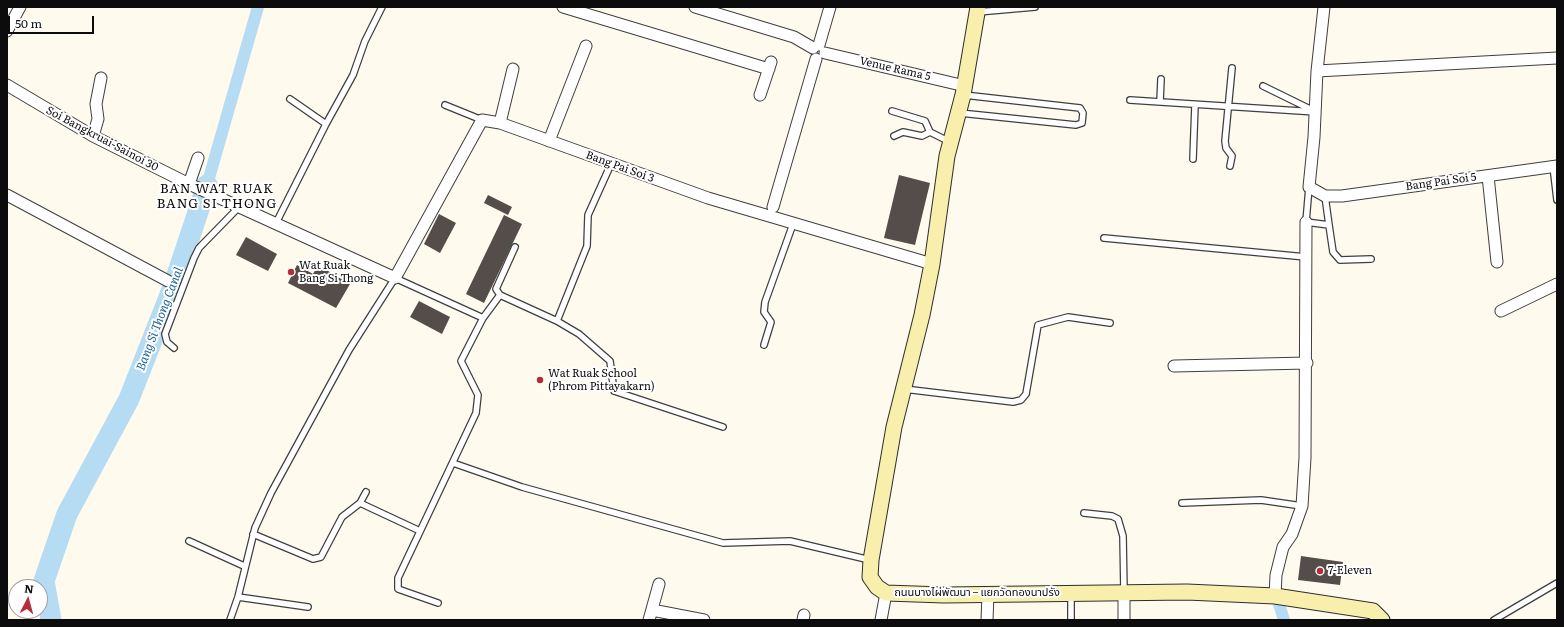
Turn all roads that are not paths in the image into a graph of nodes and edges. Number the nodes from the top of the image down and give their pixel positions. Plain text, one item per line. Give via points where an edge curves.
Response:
1 (20, 7) edge
2 (382, 7) edge
3 (563, 7) edge
4 (695, 7) edge
5 (830, 7) edge
6 (1035, 7) edge
7 (1324, 7) edge
8 (978, 9) edge
9 (7, 31) edge
10 (586, 46) dead end
11 (818, 51) junction
12 (1557, 58) edge
13 (1232, 68) dead end
14 (513, 69) dead end
15 (1317, 71) junction
16 (101, 78) dead end
17 (1161, 79) dead end
18 (7, 85) edge
19 (1263, 86) dead end
20 (964, 90) junction
21 (760, 95) dead end
22 (290, 99) dead end
23 (1130, 100) dead end
24 (1160, 102) junction
25 (1195, 104) junction
26 (445, 106) dead end
27 (1230, 107) junction
28 (892, 111) dead end
29 (1316, 112) junction
30 (958, 113) junction
31 (482, 120) junction
32 (500, 123) junction
33 (326, 124) junction
34 (930, 132) junction
35 (93, 136) junction
36 (894, 136) dead end
37 (549, 141) junction
38 (950, 142) junction
39 (198, 158) dead end
40 (1193, 159) dead end
41 (611, 164) junction
42 (1230, 166) dead end
43 (1555, 166) edge
44 (1488, 176) junction
45 (191, 186) junction
46 (1309, 187) junction
47 (7, 195) edge
48 (1325, 196) junction
49 (1557, 200) edge
50 (239, 207) junction
51 (773, 207) dead end
52 (1306, 222) junction
53 (276, 224) junction
54 (793, 224) junction
55 (1329, 226) junction
56 (1104, 238) dead end
57 (515, 247) dead end
58 (1306, 257) junction
59 (1371, 259) dead end
60 (1497, 262) dead end
61 (932, 264) junction
62 (394, 278) junction
63 (168, 281) dead end
64 (1557, 284) edge
65 (500, 295) junction
66 (1501, 311) dead end
67 (483, 318) junction
68 (558, 321) junction
69 (1110, 323) dead end
70 (764, 345) dead end
71 (174, 348) dead end
72 (1307, 363) junction
73 (1174, 366) dead end
74 (904, 389) junction
75 (723, 427) dead end
76 (453, 463) junction
77 (366, 492) dead end
78 (360, 503) junction
79 (1182, 503) dead end
80 (1302, 506) junction
81 (1084, 513) dead end
82 (420, 531) junction
83 (253, 534) junction
84 (189, 541) dead end
85 (870, 560) junction
86 (244, 566) junction
87 (1557, 583) edge
88 (658, 584) dead end
89 (1124, 592) junction
90 (886, 593) junction
91 (1071, 593) junction
92 (988, 594) junction
93 (1275, 596) junction
94 (238, 597) junction
95 (438, 603) dead end
96 (308, 607) dead end
97 (650, 615) edge
98 (230, 620) edge
99 (704, 620) edge
100 (880, 620) edge
101 (988, 620) edge
102 (1071, 620) edge
103 (1124, 620) edge
104 (1382, 620) edge
105 (1494, 620) edge

1 - 9 street
2 - 33 lane via 365,41 353,75
3 - 21 street via 770,65
4 - 11 street, Venue Rama 5 via 794,37
5 - 11 street
6 - 8 lane
7 - 15 street
8 - 20 street, ถนนบางไผ่พัฒนา – แยกวัดทองนาปรัง
10 - 37 street
11 - 20 street, Venue Rama 5
11 - 51 street
12 - 15 street
13 - 27 lane
14 - 32 street
15 - 29 street
16 - 35 street via 96,104 98,119
17 - 24 lane
18 - 35 street, Soi Bangkruai-Sainoi 30
19 - 29 lane
20 - 30 street, ถนนบางไผ่พัฒนา – แยกวัดทองนาปรัง
20 - 30 lane via 1080,108 1083,113 1082,123
22 - 33 lane
23 - 24 lane
24 - 25 lane
25 - 27 lane
25 - 40 lane
26 - 31 lane
27 - 29 lane
27 - 42 lane via 1225,141 1226,148 1232,156
28 - 34 lane via 924,121
29 - 46 street
30 - 38 street, ถนนบางไผ่พัฒนา – แยกวัดทองนาปรัง
31 - 32 street, Bang Pai Soi 3
31 - 62 street
32 - 37 street, Bang Pai Soi 3
33 - 53 lane
34 - 36 lane via 922,136 903,132
34 - 38 lane
35 - 45 street, Soi Bangkruai-Sainoi 30
37 - 41 street, Bang Pai Soi 3
38 - 61 street, ถนนบางไผ่พัฒนา – แยกวัดทองนาปรัง
39 - 45 street
41 - 54 street, Bang Pai Soi 3
41 - 68 lane via 588,215 587,246
43 - 44 street, Bang Pai Soi 5
43 - 49 lane
44 - 48 street, Bang Pai Soi 5 via 1342,196
44 - 60 street
45 - 50 street, Soi Bangkruai-Sainoi 30
46 - 48 street
46 - 52 lane
47 - 63 street
48 - 55 lane
50 - 53 street, Soi Bangkruai-Sainoi 30
50 - 71 lane via 199,248 194,258 165,334 167,342
52 - 55 lane
52 - 58 street
53 - 62 street, Soi Bangkruai-Sainoi 30
54 - 61 street, Bang Pai Soi 3
54 - 70 lane via 766,302 764,312 771,322
55 - 59 lane via 1333,252 1340,260
56 - 58 lane
57 - 65 lane via 496,289
58 - 72 street
61 - 74 street, ถนนบางไผ่พัฒนา – แยกวัดทองนาปรัง
62 - 67 lane
62 - 83 lane via 349,350 271,493
64 - 66 street
65 - 67 lane
65 - 68 lane
67 - 76 lane via 461,361 478,395 476,413
68 - 75 lane via 579,334 610,360 614,391
69 - 74 lane via 1068,317 1038,325 1026,394 1021,400 1013,402
72 - 73 street
72 - 80 street
74 - 85 street, ถนนบางไผ่พัฒนา – แยกวัดทองนาปรัง via 894,427
76 - 82 lane
76 - 85 lane via 522,487 723,543 790,541
77 - 78 lane
78 - 82 lane
78 - 83 lane via 342,517 321,557 313,559
79 - 80 lane via 1262,500
80 - 93 street via 1292,534 1283,547 1276,575
81 - 89 lane via 1112,516 1118,520 1123,536
82 - 95 lane via 398,578 398,589
83 - 86 lane
84 - 86 lane
85 - 90 street, ถนนบางไผ่พัฒนา – แยกวัดทองนาปรัง via 870,577 876,586
86 - 94 lane
87 - 105 lane
88 - 97 street
89 - 91 street, ถนนบางไผ่พัฒนา – แยกวัดทองนาปรัง
89 - 93 street, ถนนบางไผ่พัฒนา – แยกวัดทองนาปรัง
89 - 103 street
90 - 92 street, ถนนบางไผ่พัฒนา – แยกวัดทองนาปรัง
90 - 100 street
91 - 92 street, ถนนบางไผ่พัฒนา – แยกวัดทองนาปรัง
91 - 102 lane
92 - 101 street
93 - 104 street, ถนนบางไผ่พัฒนา – แยกวัดทองนาปรัง via 1373,611
94 - 96 lane
94 - 98 lane
97 - 99 street

